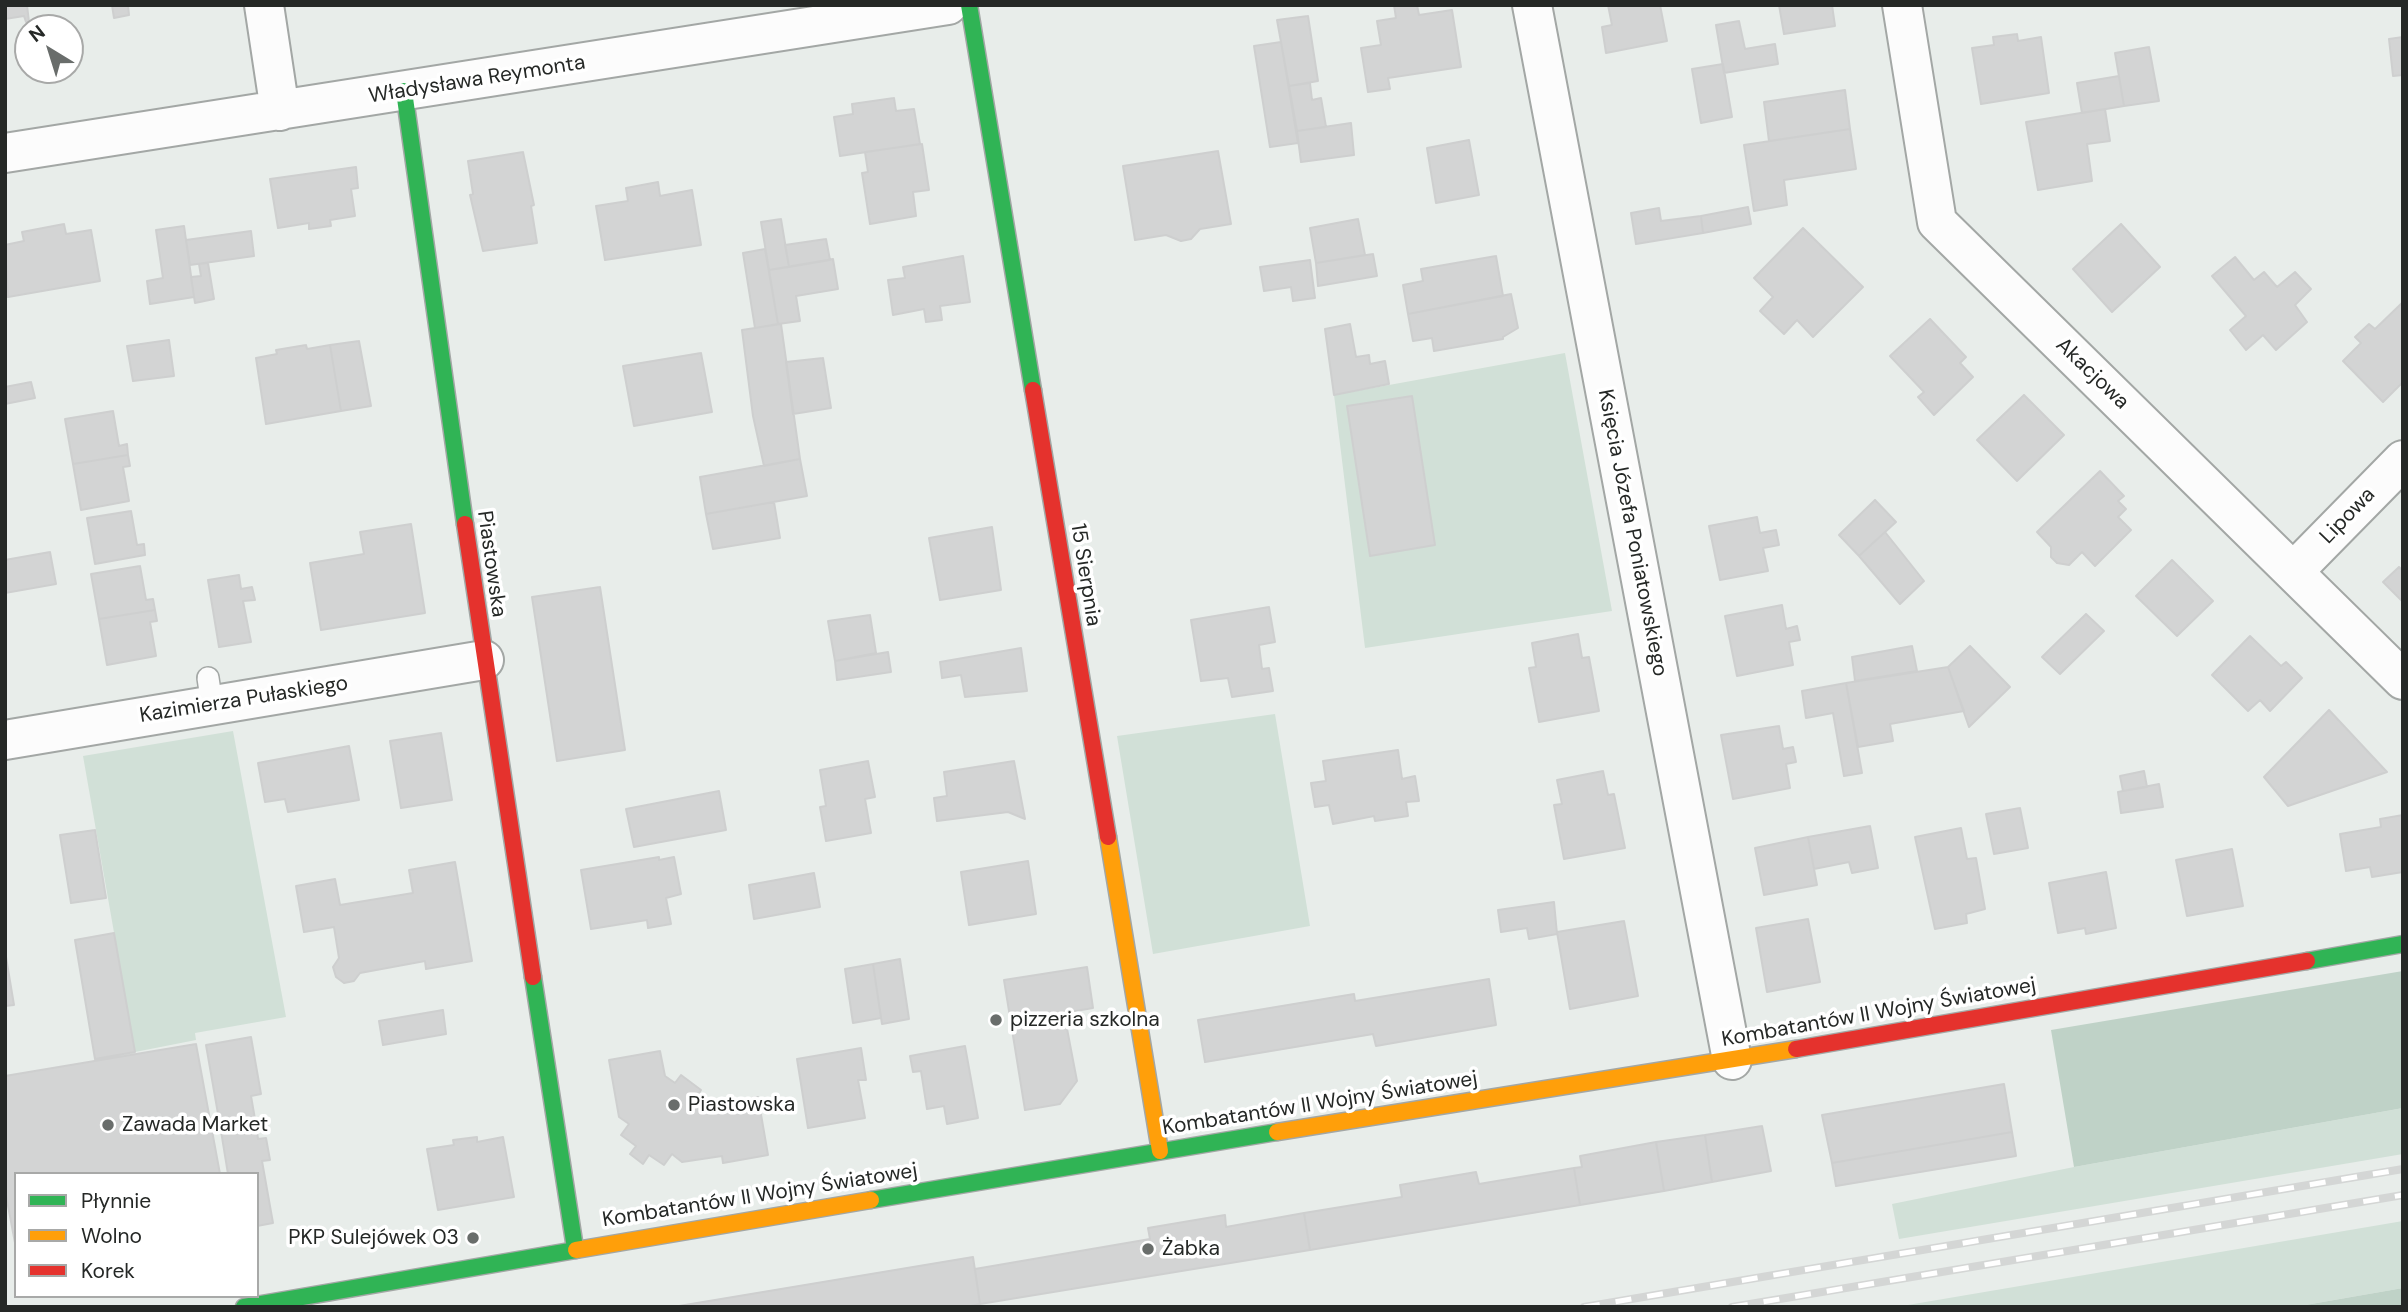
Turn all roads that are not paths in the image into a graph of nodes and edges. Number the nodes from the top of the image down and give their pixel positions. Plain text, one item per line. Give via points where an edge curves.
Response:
1 (264, 5) edge
2 (948, 5) edge
3 (969, 5) edge
4 (1532, 5) edge
5 (1902, 5) edge
6 (780, 18) edge
7 (404, 91) junction
8 (280, 111) junction
9 (5, 153) edge
10 (2403, 460) edge
11 (2294, 572) junction
12 (484, 660) junction
13 (2403, 680) edge
14 (5, 740) edge
15 (2403, 944) edge
16 (1732, 1060) junction
17 (1160, 1151) junction
18 (575, 1248) junction
19 (244, 1307) edge

1 - 8 street
2 - 6 street, Władysława Reymonta
3 - 17 street, 15 Sierpnia
4 - 16 street, Księcia Józefa Poniatowskiego
5 - 11 street, Akacjowa via 1937,222
6 - 7 street, Władysława Reymonta
7 - 8 street, Władysława Reymonta
7 - 12 street, Piastowska
8 - 9 street, Władysława Reymonta
10 - 11 street, Lipowa
11 - 13 street, Akacjowa
12 - 14 street, Kazimierza Pułaskiego via 210,692
12 - 18 street, Piastowska
15 - 16 street, Kombatantów II Wojny Światowej
16 - 17 street, Kombatantów II Wojny Światowej
17 - 18 street, Kombatantów II Wojny Światowej
18 - 19 street, Kombatantów II Wojny Światowej

